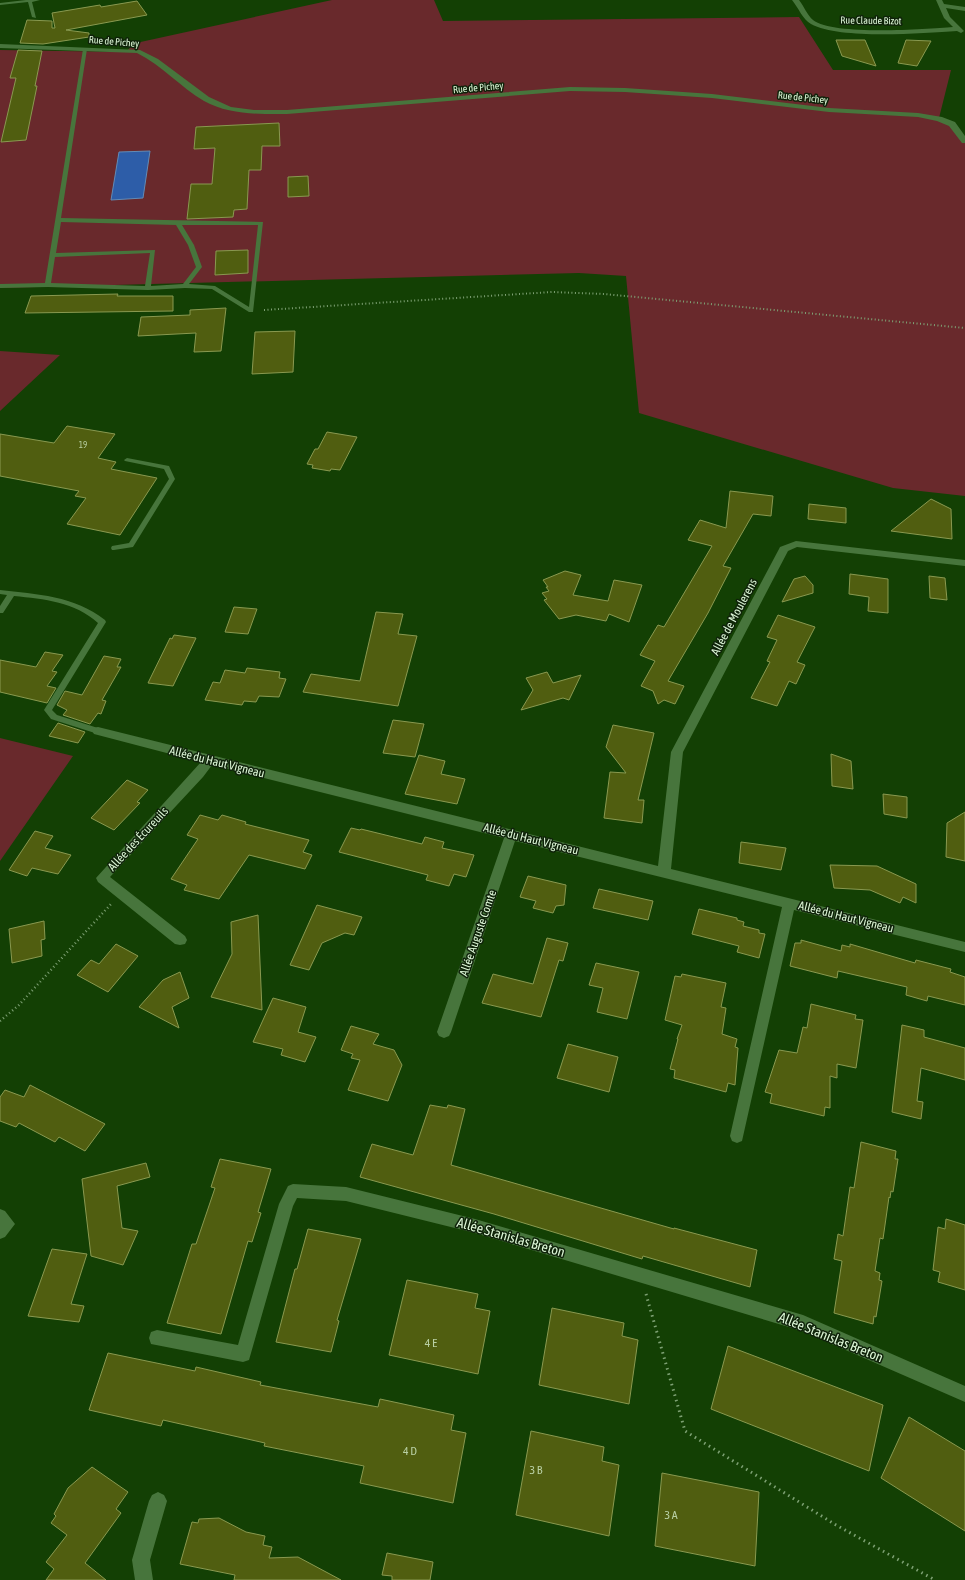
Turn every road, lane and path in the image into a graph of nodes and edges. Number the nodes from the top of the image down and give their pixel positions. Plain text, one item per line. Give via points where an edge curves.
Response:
1 (38, 0) edge
2 (795, 0) edge
3 (30, 1) edge
4 (3, 3) edge
5 (941, 3) edge
6 (965, 9) edge
7 (34, 17) dead end
8 (958, 29) junction
9 (965, 33) edge
10 (0, 46) edge
11 (85, 49) junction
12 (965, 141) edge
13 (58, 220) junction
14 (178, 222) junction
15 (53, 255) junction
16 (48, 285) junction
17 (0, 286) edge
18 (185, 286) junction
19 (148, 288) junction
20 (251, 311) junction
21 (965, 328) edge
22 (127, 460) dead end
23 (114, 548) dead end
24 (965, 563) edge
25 (0, 592) edge
26 (12, 594) junction
27 (0, 610) edge
28 (98, 731) joint
29 (209, 760) junction
30 (511, 834) junction
31 (664, 872) junction
32 (121, 894) junction
33 (789, 903) junction
34 (180, 940) dead end
35 (965, 947) edge
36 (0, 1021) edge
37 (444, 1032) dead end
38 (737, 1136) dead end
39 (0, 1216) edge
40 (0, 1232) edge
41 (641, 1274) junction
42 (157, 1338) dead end
43 (965, 1394) edge
44 (158, 1501) dead end
45 (144, 1580) edge
46 (935, 1580) edge

1 - 3 lane
2 - 8 street, Rue Claude Bizot via 811,21 828,29
3 - 4 lane
3 - 7 lane
5 - 6 street
5 - 8 street via 947,18
8 - 9 street
10 - 11 street, Rue de Pichey
11 - 12 street, Rue de Pichey via 138,51 156,60 206,99 230,109 254,112 287,112 570,89 625,90 712,96 829,110 918,115 952,124
11 - 13 lane
13 - 14 lane
13 - 15 lane
14 - 18 lane via 191,245 199,267
14 - 20 lane via 261,223
15 - 16 lane
15 - 19 lane via 153,251
16 - 17 lane
16 - 19 lane
18 - 19 lane
18 - 20 lane via 213,287
20 - 21 path via 552,292 604,294
22 - 23 lane via 167,467 172,478 131,545
24 - 31 street, Allée de Moulerens via 796,544 784,549 677,752
25 - 26 lane
26 - 27 lane
26 - 28 lane via 78,606 94,614 102,622 48,710 54,718
28 - 29 street, Allée du Haut Vigneau
29 - 30 street, Allée du Haut Vigneau
29 - 32 street, Allée des Écureuils via 102,878
30 - 31 street, Allée du Haut Vigneau
30 - 37 street, Allée Auguste Comte
31 - 33 street, Allée du Haut Vigneau
32 - 34 street, Allée des Écureuils
32 - 36 path via 19,1005
33 - 35 street, Allée du Haut Vigneau
33 - 38 street
39 - 40 street via 7,1224
41 - 42 street, Allée Stanislas Breton via 476,1226 346,1194 293,1191 286,1204 243,1354
41 - 43 street, Allée Stanislas Breton via 803,1323
41 - 46 path via 685,1431 836,1525
44 - 45 street via 141,1560

